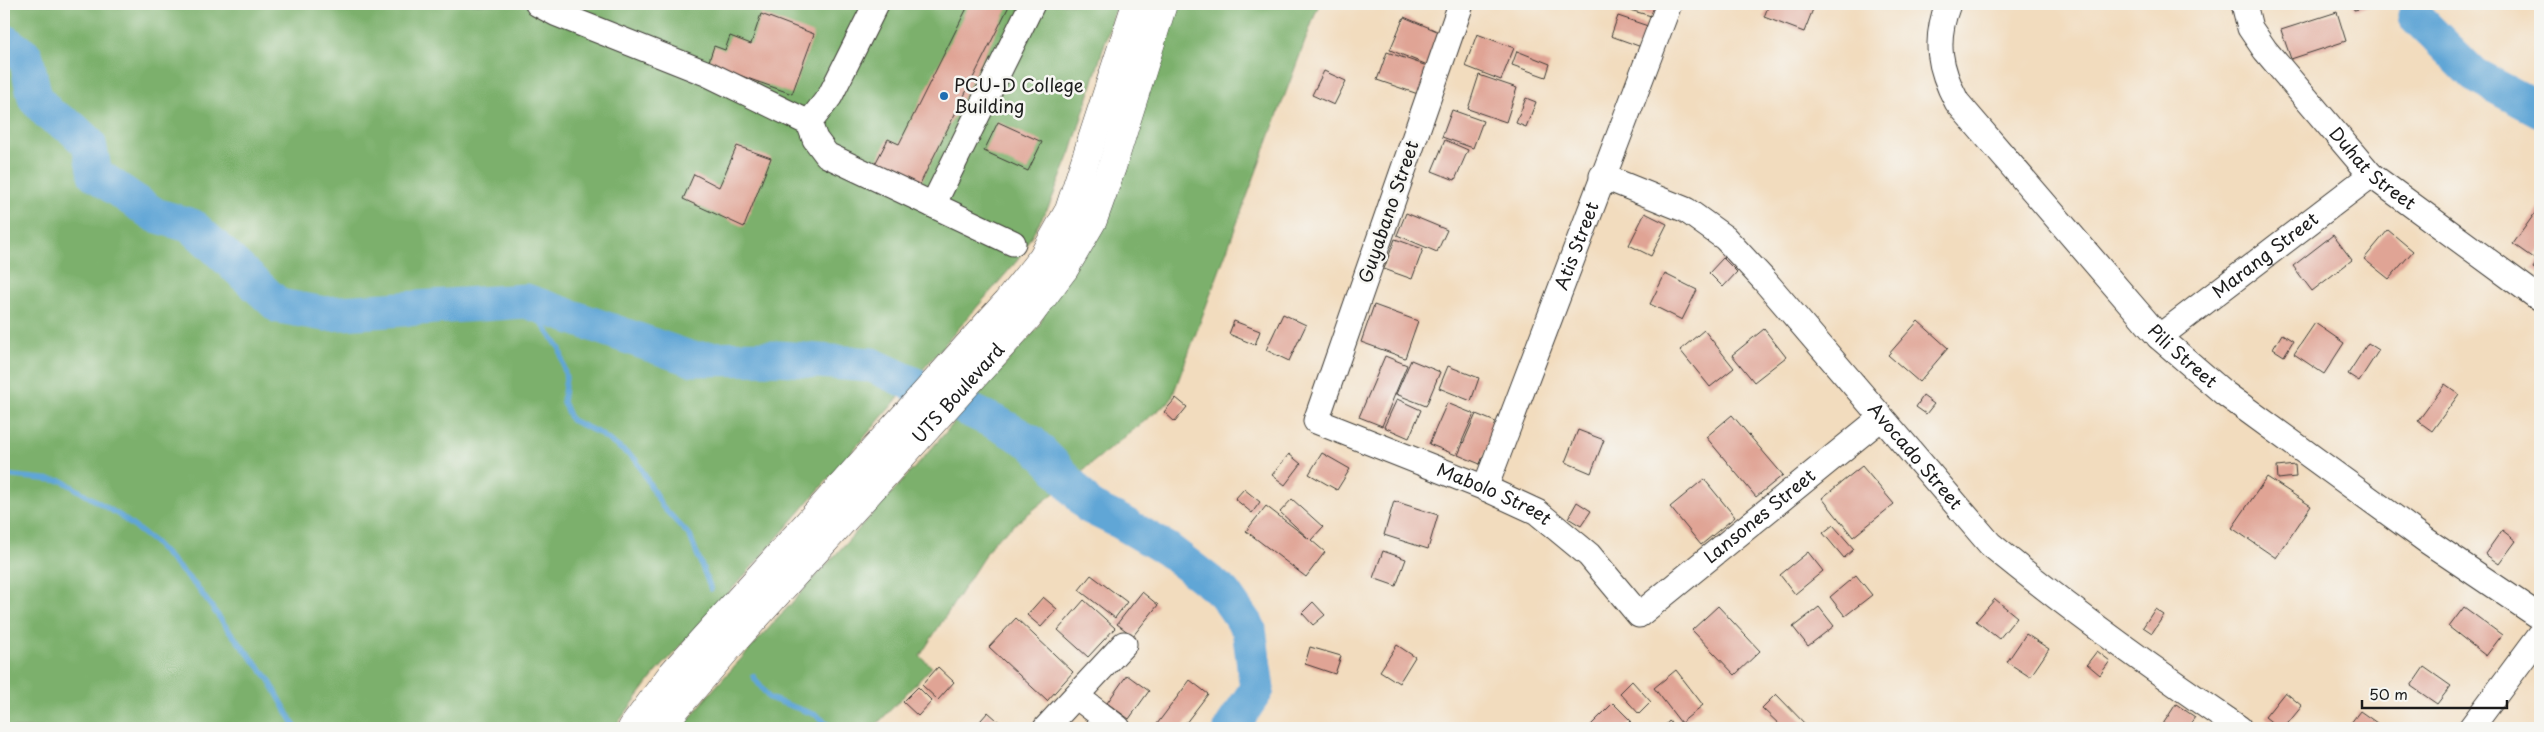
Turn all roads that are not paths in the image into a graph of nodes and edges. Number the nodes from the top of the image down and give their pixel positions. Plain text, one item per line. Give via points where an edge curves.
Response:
1 (538, 4) edge
2 (876, 4) edge
3 (1032, 4) edge
4 (1136, 4) edge
5 (1163, 4) edge
6 (1461, 4) edge
7 (1669, 4) edge
8 (1948, 4) edge
9 (2244, 4) edge
10 (809, 123) junction
11 (2371, 175) junction
12 (1602, 176) junction
13 (933, 205) junction
14 (1013, 242) dead end
15 (2540, 299) edge
16 (2160, 337) junction
17 (961, 372) junction
18 (1881, 418) junction
19 (1316, 421) joint
20 (903, 437) junction
21 (1485, 488) junction
22 (1639, 615) joint
23 (2540, 616) edge
24 (2540, 635) edge
25 (1124, 644) dead end
26 (1076, 696) junction
27 (632, 728) edge
28 (660, 728) edge
29 (1046, 728) edge
30 (1118, 728) edge
31 (2239, 728) edge
32 (2471, 728) edge

1 - 10 street via 708,74
2 - 10 street via 830,96
3 - 13 street
4 - 17 main road, UTS Boulevard via 1069,210 1042,258 1007,302
5 - 17 main road, UTS Boulevard via 1093,220 1066,268 1028,317
6 - 19 street, Guyabano Street
7 - 12 street, Atis Street
8 - 16 street, Pili Street via 1938,46 1945,79 1957,102
9 - 11 street, Duhat Street via 2250,28 2265,50
10 - 13 street via 815,140 828,155
11 - 15 street, Duhat Street
11 - 16 street, Marang Street
12 - 18 street, Avocado Street via 1686,210 1725,238
12 - 21 street, Atis Street
13 - 14 street
16 - 23 street, Pili Street via 2224,393 2427,541
17 - 20 main road, UTS Boulevard
18 - 22 street, Lansones Street
18 - 31 street, Avocado Street via 1990,544 2030,577
19 - 21 street, Mabolo Street
20 - 27 main road, UTS Boulevard via 671,675
20 - 28 main road, UTS Boulevard
21 - 22 street, Mabolo Street via 1537,512 1590,555
24 - 32 street
25 - 26 street
26 - 29 street
26 - 30 street

